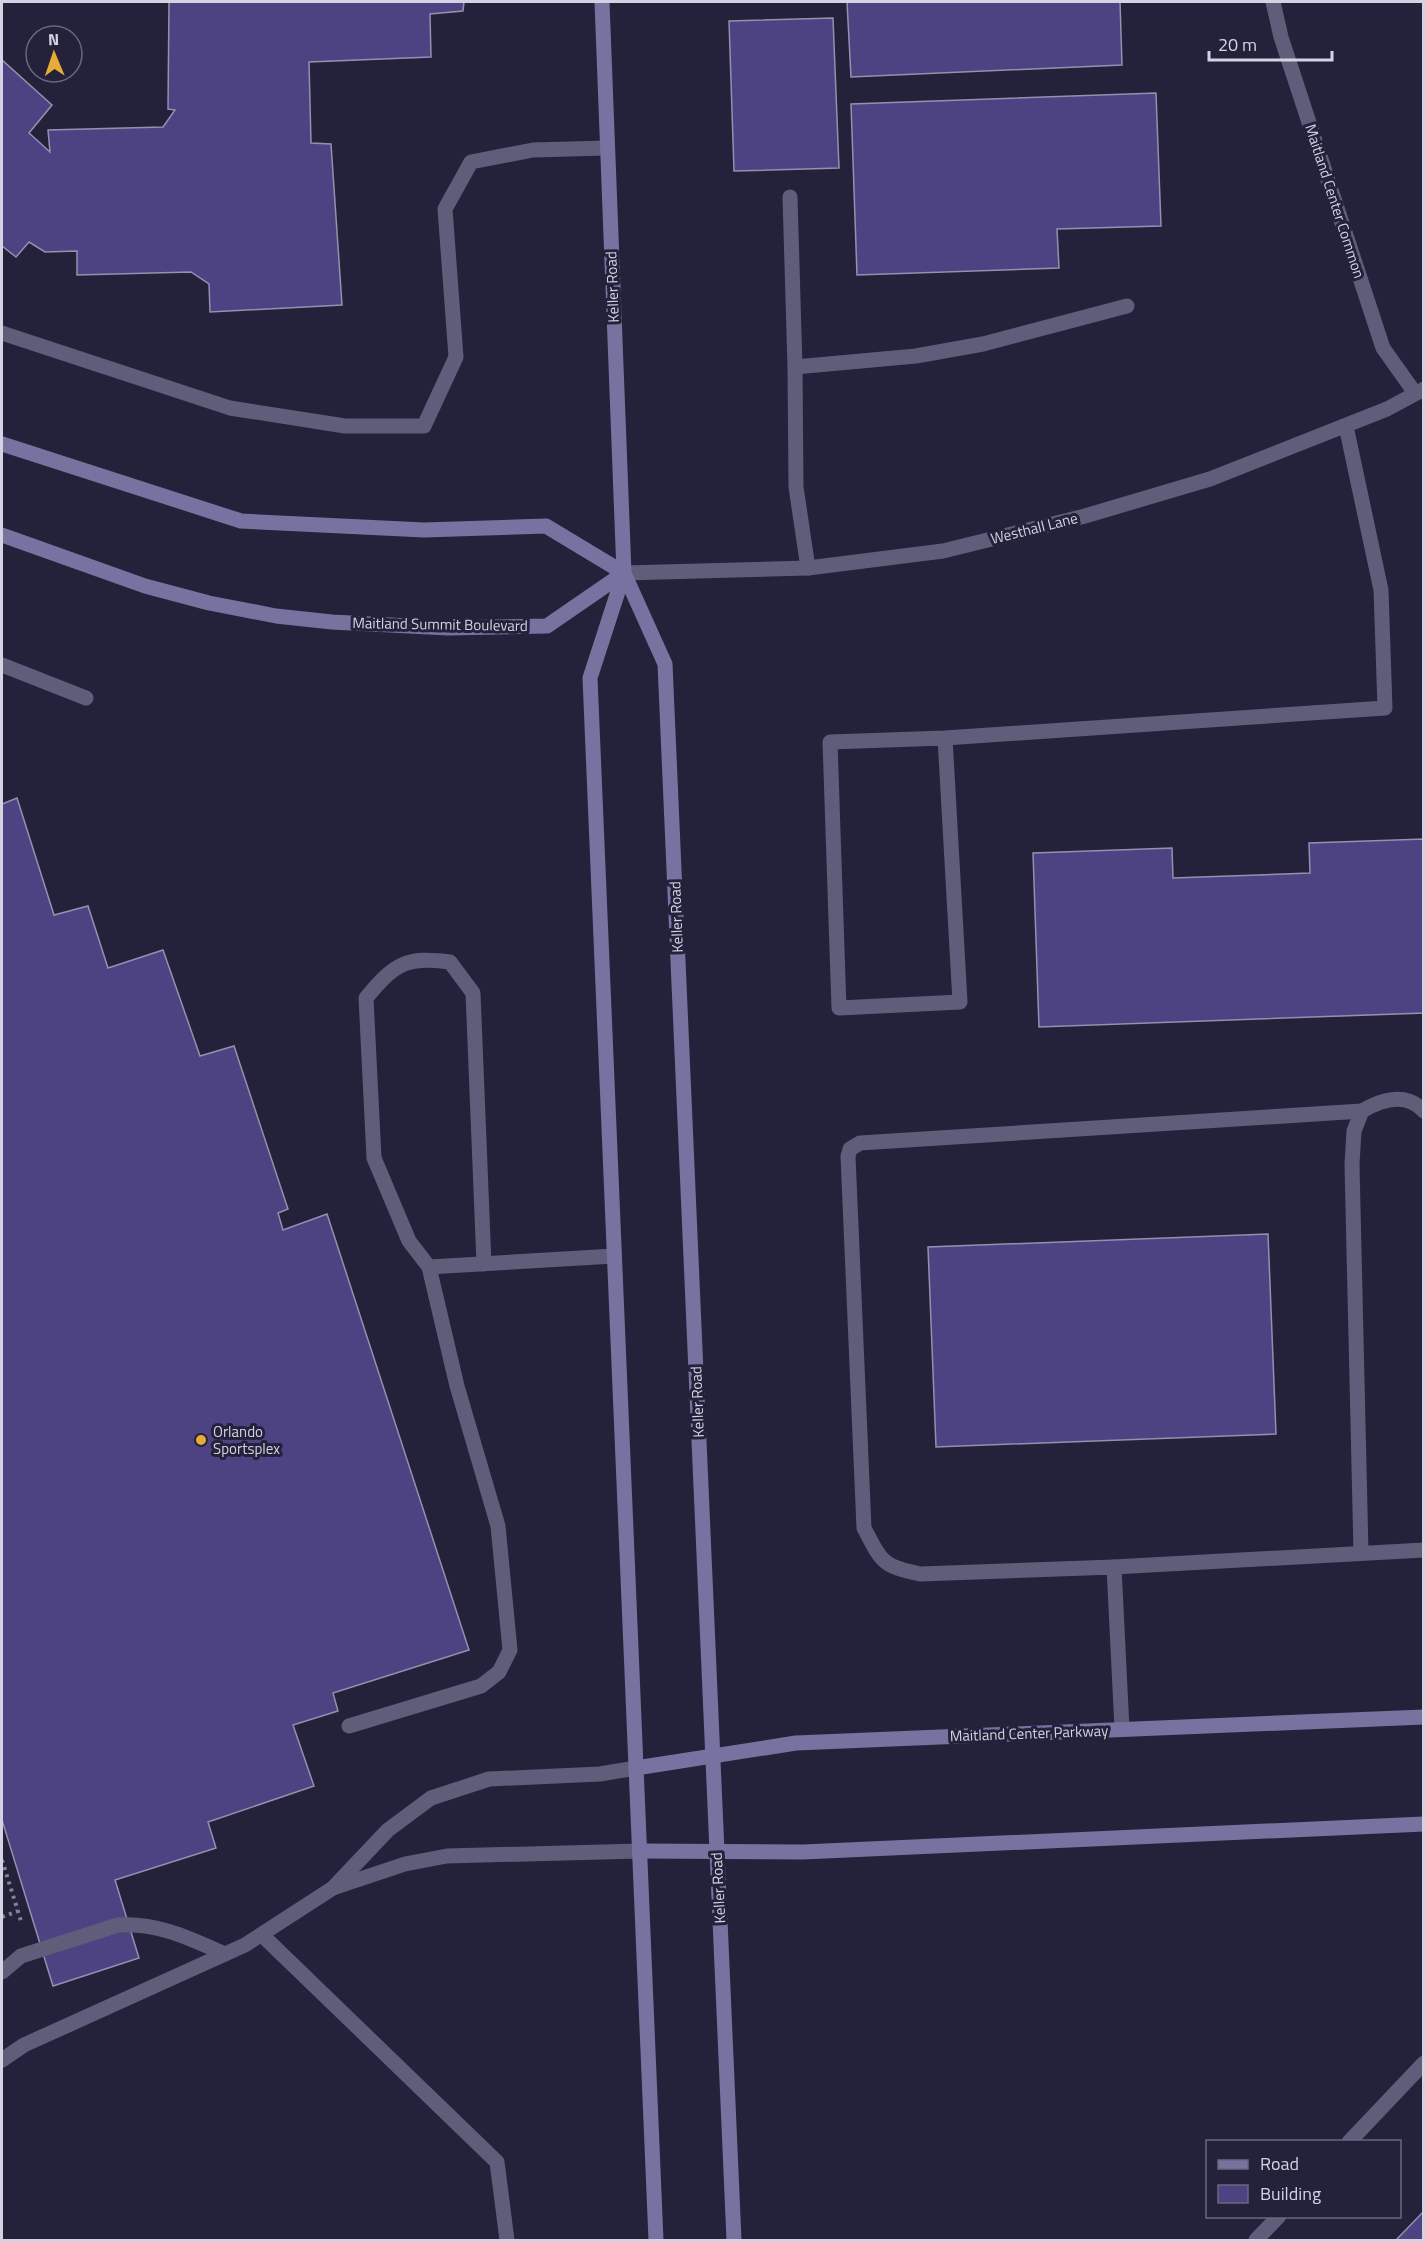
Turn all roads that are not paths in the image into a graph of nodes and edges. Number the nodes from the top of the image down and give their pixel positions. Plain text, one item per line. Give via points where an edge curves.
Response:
1 (602, 2) edge
2 (1273, 2) edge
3 (607, 148) junction
4 (790, 197) dead end
5 (1127, 306) dead end
6 (2, 333) edge
7 (795, 368) junction
8 (1419, 391) edge
9 (1346, 426) junction
10 (2, 444) edge
11 (2, 535) edge
12 (808, 567) junction
13 (624, 573) junction
14 (2, 665) edge
15 (86, 698) dead end
16 (945, 738) junction
17 (1362, 1111) junction
18 (1424, 1112) edge
19 (614, 1256) junction
20 (484, 1264) junction
21 (429, 1267) junction
22 (1424, 1550) edge
23 (1361, 1553) junction
24 (1114, 1567) junction
25 (1424, 1717) edge
26 (349, 1726) dead end
27 (1122, 1729) junction
28 (712, 1756) junction
29 (636, 1768) junction
30 (1424, 1824) edge
31 (640, 1851) junction
32 (716, 1852) junction
33 (333, 1888) junction
34 (262, 1935) junction
35 (225, 1954) junction
36 (2, 1972) edge
37 (2, 2060) edge
38 (1424, 2063) edge
39 (1351, 2140) edge
40 (1278, 2218) edge
41 (507, 2241) edge
42 (656, 2241) edge
43 (734, 2241) edge
44 (1256, 2241) edge

1 - 3 street, Keller Road
2 - 8 street, Maitland Center Common via 1383,348
3 - 6 street via 533,150 471,162 445,209 456,357 424,426 345,426 230,408
3 - 13 street, Keller Road
4 - 7 street
5 - 7 street via 983,344
7 - 12 street via 796,487
8 - 9 street, Westhall Lane
9 - 12 street, Westhall Lane via 1210,479 1085,516 943,551
9 - 16 street via 1381,590 1385,708
10 - 13 street via 241,521 424,530 546,526
11 - 13 street, Maitland Summit Boulevard via 145,586 209,603 276,616 366,624 448,628 547,626
12 - 13 street, Westhall Lane
13 - 19 street, Keller Road via 590,678
13 - 28 street, Keller Road via 665,663
14 - 15 street
16 - 16 street via 960,1002 839,1008 830,742
17 - 18 street via 1392,1099 1406,1100
17 - 23 street via 1354,1131 1352,1164
17 - 24 street via 860,1143 850,1149 864,1528 875,1550 889,1567 920,1574
19 - 20 street
19 - 29 street, Keller Road
20 - 21 street
20 - 21 street via 473,993 450,962 423,958 388,971 366,998 374,1158 409,1240
21 - 26 street via 457,1386 498,1526 510,1650 499,1672 481,1686
22 - 23 street
23 - 24 street
24 - 27 street
25 - 27 street, Maitland Center Parkway
27 - 28 street, Maitland Center Parkway via 796,1743
28 - 29 street, Maitland Center Parkway
28 - 32 street, Keller Road
29 - 31 street, Keller Road
29 - 33 street via 600,1774 489,1779 431,1798 388,1830
30 - 32 street
31 - 32 street
31 - 33 street via 447,1856 405,1864
31 - 42 street, Keller Road
32 - 43 street, Keller Road
33 - 34 street
34 - 35 street
34 - 41 street via 497,2162
35 - 36 street via 175,1933 134,1923 21,1956
35 - 37 street via 24,2045
38 - 39 street
40 - 44 street

